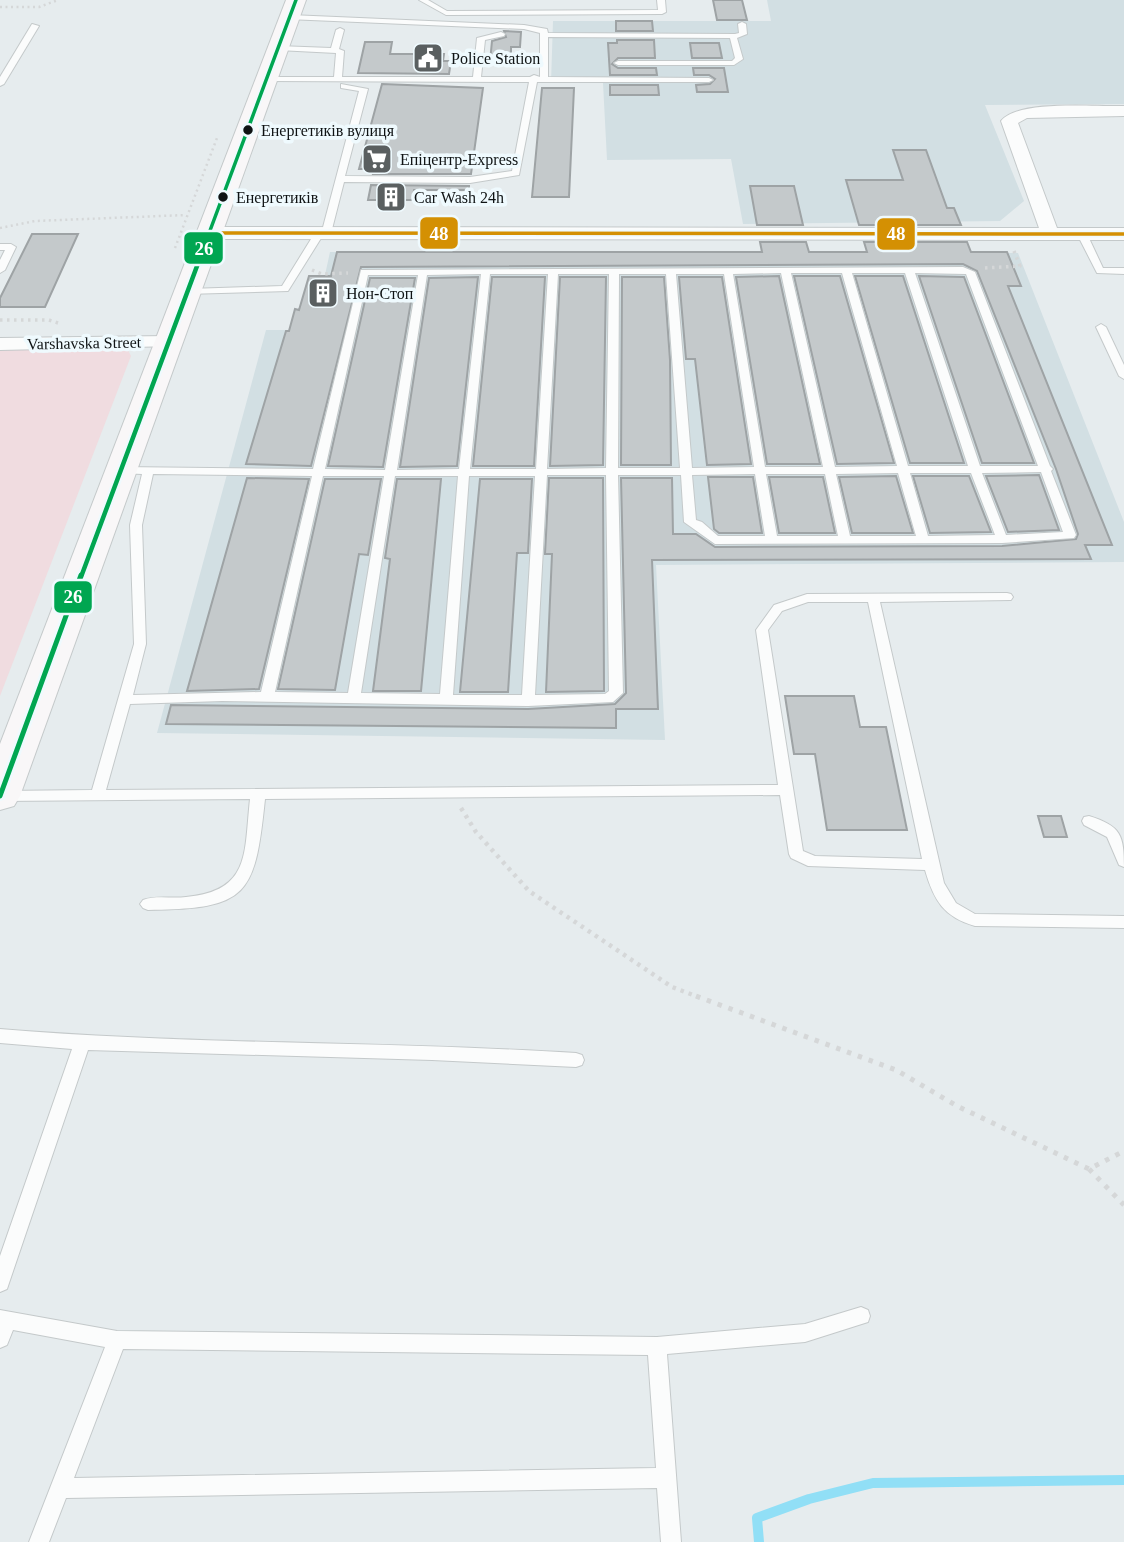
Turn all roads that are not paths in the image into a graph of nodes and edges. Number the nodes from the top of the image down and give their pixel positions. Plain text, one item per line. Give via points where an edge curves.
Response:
1 (423, 0) edge
2 (661, 0) edge
3 (293, 8) edge
4 (742, 24) dead end
5 (35, 26) dead end
6 (340, 30) dead end
7 (510, 34) dead end
8 (544, 35) junction
9 (733, 36) junction
10 (278, 48) junction
11 (335, 49) junction
12 (618, 63) dead end
13 (477, 77) junction
14 (534, 77) junction
15 (338, 78) junction
16 (544, 78) junction
17 (709, 79) dead end
18 (265, 82) junction
19 (0, 84) edge
20 (1124, 111) edge
21 (339, 179) junction
22 (211, 233) junction
23 (1050, 234) junction
24 (1082, 234) junction
25 (1124, 234) edge
26 (319, 239) junction
27 (0, 247) edge
28 (0, 270) edge
29 (728, 270) junction
30 (785, 270) junction
31 (846, 270) junction
32 (909, 270) junction
33 (423, 271) junction
34 (486, 271) junction
35 (553, 271) junction
36 (614, 271) junction
37 (671, 271) junction
38 (1124, 271) edge
39 (189, 292) junction
40 (1101, 327) dead end
41 (169, 342) junction
42 (0, 344) edge
43 (1124, 376) edge
44 (829, 469) junction
45 (904, 469) junction
46 (975, 469) junction
47 (1047, 469) junction
48 (761, 470) junction
49 (133, 471) junction
50 (685, 471) junction
51 (319, 472) junction
52 (540, 472) junction
53 (612, 472) junction
54 (391, 473) junction
55 (464, 473) junction
56 (771, 539) junction
57 (845, 539) junction
58 (923, 539) junction
59 (1002, 539) junction
60 (1007, 597) dead end
61 (873, 598) junction
62 (267, 697) junction
63 (354, 697) junction
64 (126, 699) junction
65 (446, 699) junction
66 (528, 701) junction
67 (784, 790) junction
68 (258, 794) junction
69 (98, 795) junction
70 (0, 796) edge
71 (1089, 821) dead end
72 (1124, 861) edge
73 (931, 865) junction
74 (148, 904) dead end
75 (1124, 922) edge
76 (0, 1036) edge
77 (82, 1044) junction
78 (576, 1060) dead end
79 (0, 1283) edge
80 (861, 1316) dead end
81 (4, 1320) edge
82 (0, 1339) edge
83 (117, 1340) junction
84 (657, 1346) junction
85 (666, 1478) junction
86 (60, 1488) junction
87 (39, 1542) edge
88 (671, 1542) edge

1 - 2 lane via 446,13 460,13 662,12
3 - 8 lane via 524,27 544,31
3 - 10 main road
4 - 9 lane via 743,34
5 - 19 lane
6 - 11 lane
7 - 13 lane via 482,36
8 - 9 lane
8 - 16 lane
9 - 12 lane via 739,59 734,63
10 - 11 lane
10 - 18 main road
11 - 15 lane via 342,55
13 - 14 lane
13 - 15 lane
14 - 16 lane
14 - 21 lane via 516,173 470,180
15 - 18 lane
16 - 17 lane
18 - 21 lane via 364,89
18 - 22 main road
20 - 23 street via 1024,113 1011,118 1009,124
21 - 26 lane
22 - 26 street
22 - 39 main road
23 - 24 street
23 - 26 street
24 - 25 street
24 - 38 lane via 1100,271
26 - 39 lane via 285,289
27 - 28 lane via 11,247
29 - 30 lane
29 - 37 lane
29 - 48 lane
30 - 31 lane
30 - 44 lane
31 - 32 lane
31 - 45 lane
32 - 46 lane
32 - 47 lane via 972,274
33 - 34 lane
33 - 51 lane via 363,274
33 - 54 lane
34 - 35 lane
34 - 55 lane
35 - 36 lane
35 - 52 lane
36 - 37 lane
36 - 53 lane
37 - 50 lane
39 - 41 main road
40 - 43 lane
41 - 42 street, Varshavska Street
41 - 49 main road
44 - 45 lane
44 - 48 lane
44 - 57 lane
45 - 46 lane
45 - 58 lane
46 - 47 lane
46 - 59 lane
47 - 59 lane via 1070,535
48 - 50 lane
48 - 56 lane
49 - 51 lane
49 - 64 lane via 140,644
49 - 70 main road
50 - 53 lane
50 - 56 lane via 690,522 715,540
51 - 54 lane
51 - 62 lane
52 - 53 lane
52 - 55 lane
52 - 66 lane
53 - 66 lane via 616,693 608,699
54 - 55 lane
54 - 63 lane
55 - 65 lane
56 - 57 lane
57 - 58 lane
58 - 59 lane
60 - 61 lane
61 - 67 lane via 798,599 778,608 764,628
61 - 73 lane
62 - 63 lane
62 - 64 lane
63 - 65 lane
64 - 69 lane
65 - 66 lane
67 - 68 lane
67 - 73 lane via 792,847 803,859
68 - 69 lane
68 - 74 lane via 251,858 239,887 204,903
69 - 70 lane
71 - 72 lane via 1113,834
73 - 75 lane via 946,902 963,918
76 - 77 lane
77 - 78 lane via 211,1050 462,1051
77 - 79 lane
80 - 84 lane via 805,1333
81 - 82 lane
81 - 83 lane
83 - 84 lane
83 - 86 lane
84 - 85 lane
85 - 86 lane
85 - 88 lane
86 - 87 lane

